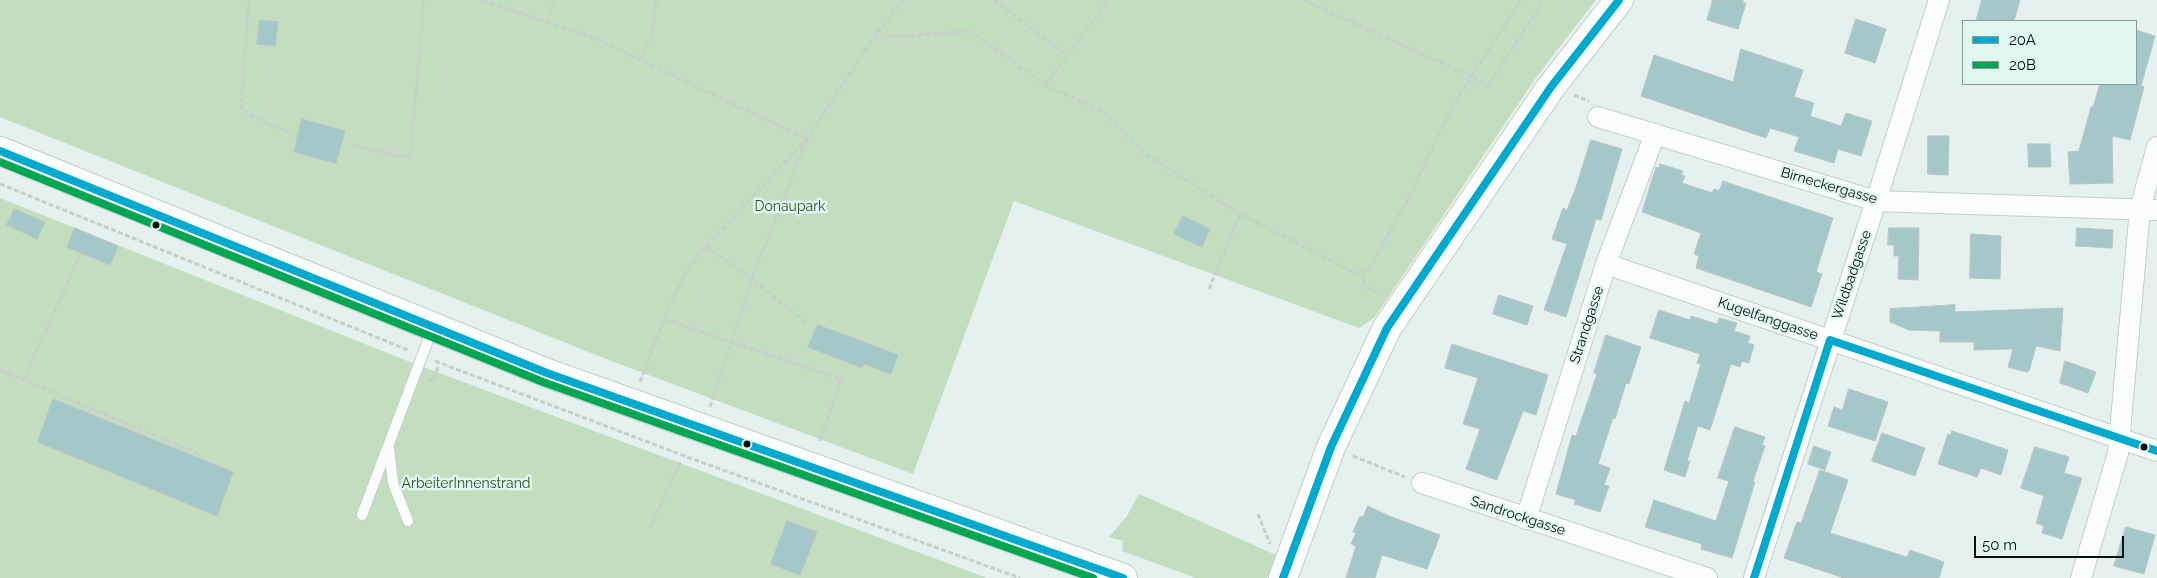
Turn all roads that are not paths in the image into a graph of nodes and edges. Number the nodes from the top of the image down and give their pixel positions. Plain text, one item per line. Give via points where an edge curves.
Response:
1 (1619, 0) edge
2 (1939, 0) edge
3 (1598, 117) dead end
4 (1655, 134) junction
5 (2157, 146) edge
6 (0, 151) edge
7 (1876, 201) junction
8 (2148, 209) edge
9 (1606, 264) junction
10 (433, 326) junction
11 (1830, 340) junction
12 (2120, 439) junction
13 (388, 447) junction
14 (2157, 452) edge
15 (1422, 483) road end
16 (362, 515) dead end
17 (1526, 518) junction
18 (408, 521) dead end
19 (1123, 578) edge
20 (1283, 578) edge
21 (1707, 578) edge
22 (1754, 578) edge
23 (2081, 578) edge

1 - 20 main road via 1550,87 1387,328 1331,447
2 - 7 street, Wildbadgasse
3 - 4 street, Birneckergasse
4 - 7 street, Birneckergasse
4 - 9 street, Strandgasse
5 - 8 street
6 - 10 main road
7 - 8 street, Birneckergasse
7 - 11 street, Wildbadgasse
8 - 12 street
9 - 11 street, Kugelfanggasse
9 - 17 street, Strandgasse
10 - 13 lane
10 - 19 main road via 547,373
11 - 12 street, Kugelfanggasse
11 - 22 street, Wildbadgasse
12 - 14 street, Kugelfanggasse
12 - 23 street
13 - 16 lane
13 - 18 lane via 393,483
15 - 17 street, Sandrockgasse
17 - 21 street, Sandrockgasse

